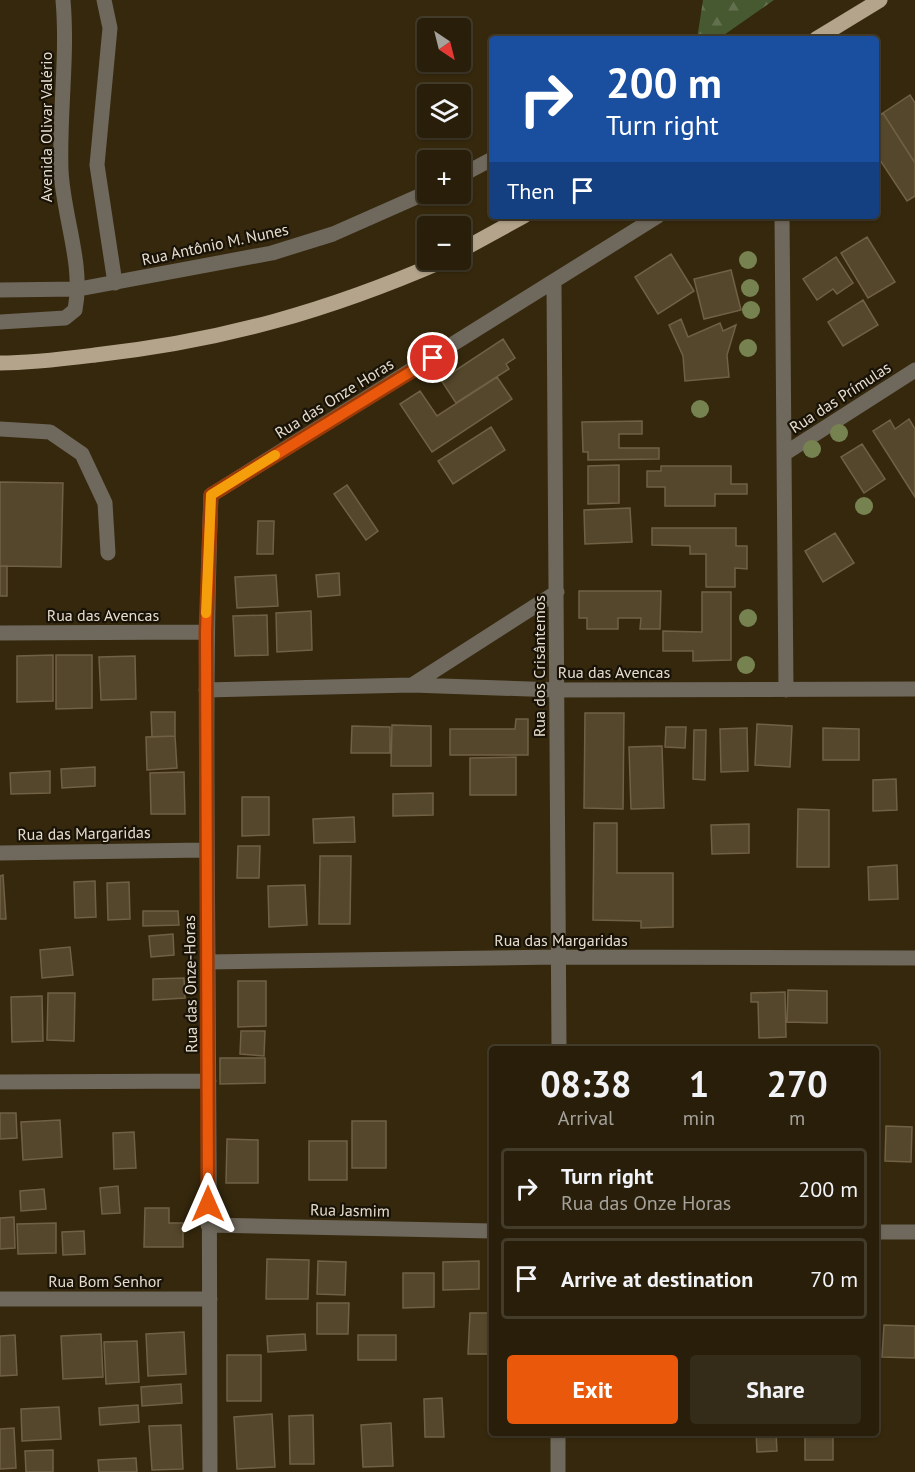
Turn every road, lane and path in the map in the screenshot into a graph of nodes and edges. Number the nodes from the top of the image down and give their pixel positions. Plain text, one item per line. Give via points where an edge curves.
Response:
1 (63, 0) edge
2 (104, 0) edge
3 (879, 0) edge
4 (821, 36) edge
5 (489, 161) edge
6 (471, 170) edge
7 (417, 197) edge
8 (519, 219) edge
9 (653, 219) edge
10 (782, 219) edge
11 (471, 245) edge
12 (421, 270) edge
13 (115, 283) junction
14 (554, 283) junction
15 (79, 289) junction
16 (0, 290) edge
17 (0, 322) edge
18 (0, 363) edge
19 (915, 370) edge
20 (0, 429) edge
21 (784, 454) junction
22 (211, 495) joint
23 (108, 554) dead end
24 (557, 592) junction
25 (206, 632) junction
26 (0, 633) edge
27 (412, 685) junction
28 (915, 689) edge
29 (206, 690) junction
30 (557, 690) junction
31 (786, 690) junction
32 (205, 850) junction
33 (0, 853) edge
34 (558, 957) junction
35 (915, 958) edge
36 (208, 962) junction
37 (559, 1046) edge
38 (209, 1081) junction
39 (0, 1082) edge
40 (208, 1225) junction
41 (489, 1232) edge
42 (879, 1232) edge
43 (915, 1232) edge
44 (0, 1299) edge
45 (210, 1299) junction
46 (558, 1436) edge
47 (210, 1472) edge
48 (558, 1472) edge

1 - 15 street, Avenida Olivar Valério via 61,168 64,209
2 - 13 street via 110,28 97,165
3 - 4 main road
5 - 6 street
7 - 13 street, Rua Antônio M. Nunes via 333,234 272,253
8 - 11 main road
9 - 14 street, Rua das Onze Horas
10 - 21 street
12 - 18 main road via 266,325 171,346 32,363
13 - 15 street, Rua Antônio M. Nunes
14 - 22 street, Rua das Onze Horas
14 - 24 street, Rua dos Crisântemos
15 - 16 street, Rua Antônio M. Nunes
15 - 17 street via 75,310 64,318
19 - 21 street, Rua das Prímulas
20 - 23 street via 50,432 82,454 105,503
21 - 31 street
22 - 25 street, Rua das Onze-Horas
24 - 27 street
24 - 30 street, Rua dos Crisântemos
25 - 26 street, Rua das Avencas
25 - 29 street, Rua das Onze-Horas
27 - 29 street, Rua das Avencas
27 - 30 street, Rua das Avencas
28 - 31 street, Rua das Avencas
29 - 32 street, Rua das Onze-Horas
30 - 31 street, Rua das Avencas
30 - 34 street, Rua dos Crisântemos
32 - 33 street, Rua das Margaridas
32 - 36 street, Rua das Onze-Horas
34 - 35 street, Rua das Margaridas
34 - 36 street, Rua das Margaridas
34 - 37 street, Rua dos Crisântemos
36 - 38 street, Rua das Onze-Horas
38 - 39 street
38 - 40 street, Rua das Onze-Horas
40 - 41 street, Rua Jasmim
40 - 45 street, Rua das Onze-Horas
42 - 43 street
44 - 45 street, Rua Bom Senhor
45 - 47 street, Rua das Onze-Horas
46 - 48 street

